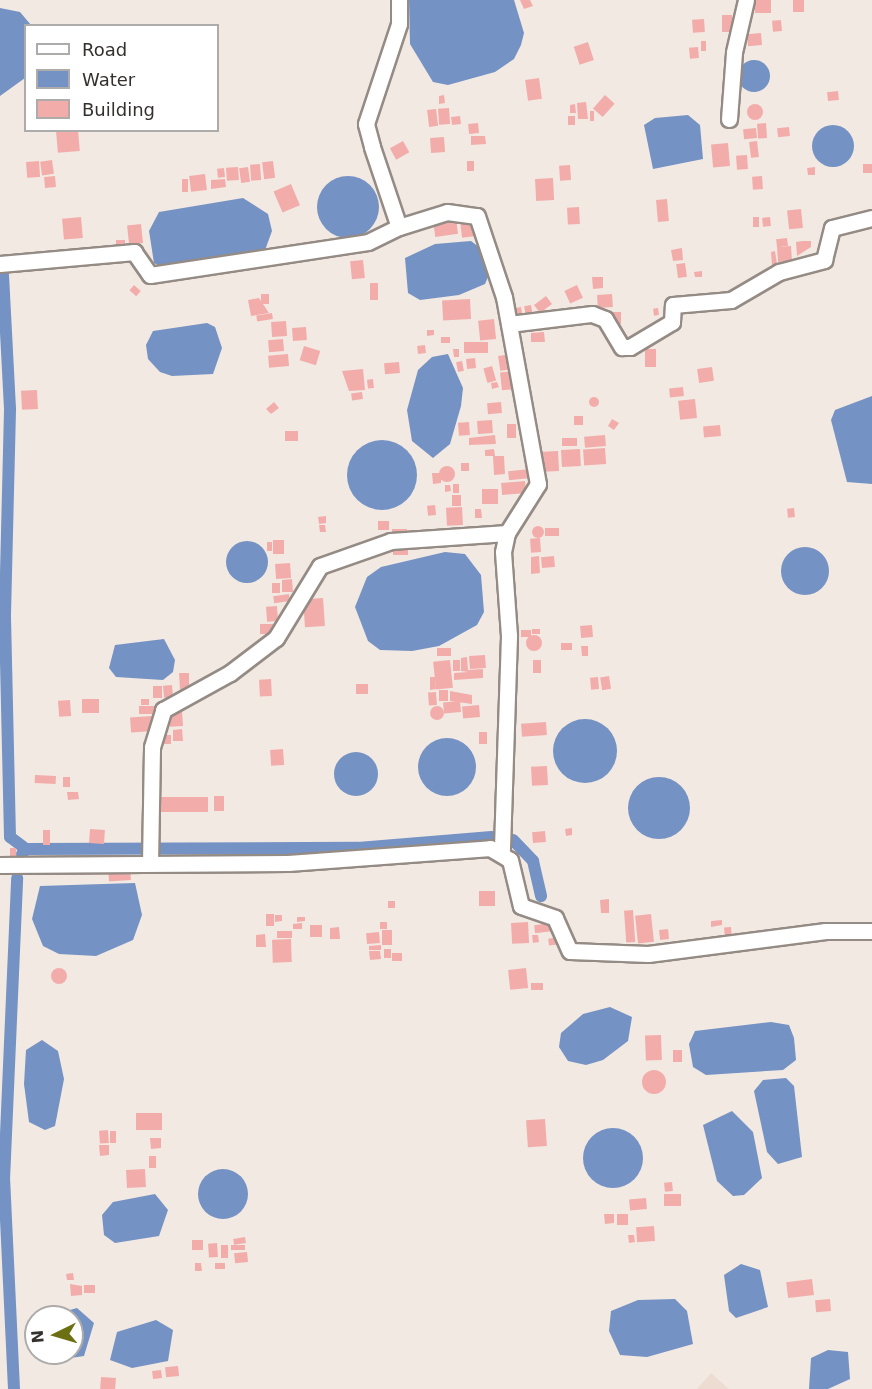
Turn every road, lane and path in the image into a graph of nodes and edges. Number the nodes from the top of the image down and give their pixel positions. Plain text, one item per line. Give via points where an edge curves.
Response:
1 (399, 0) edge
2 (746, 0) edge
3 (729, 118) dead end
4 (872, 218) edge
5 (399, 227) junction
6 (0, 264) edge
7 (509, 324) junction
8 (507, 532) junction
9 (502, 852) junction
10 (150, 863) junction
11 (0, 865) edge
12 (872, 931) edge

1 - 5 street via 399,24 366,124
2 - 3 street via 734,52
4 - 7 street via 832,228 824,260 778,272 731,300 673,305 672,322 630,347 622,347 605,320 592,314
5 - 6 street via 368,242 150,275 134,252
5 - 7 street via 447,212 477,216
7 - 8 street via 538,484
8 - 9 street via 503,552 508,697
8 - 10 street via 392,541 320,566 276,639 230,673 163,710 152,747
9 - 10 street
9 - 12 street via 510,860 521,906 555,918 570,951 648,954 826,931
10 - 11 street

